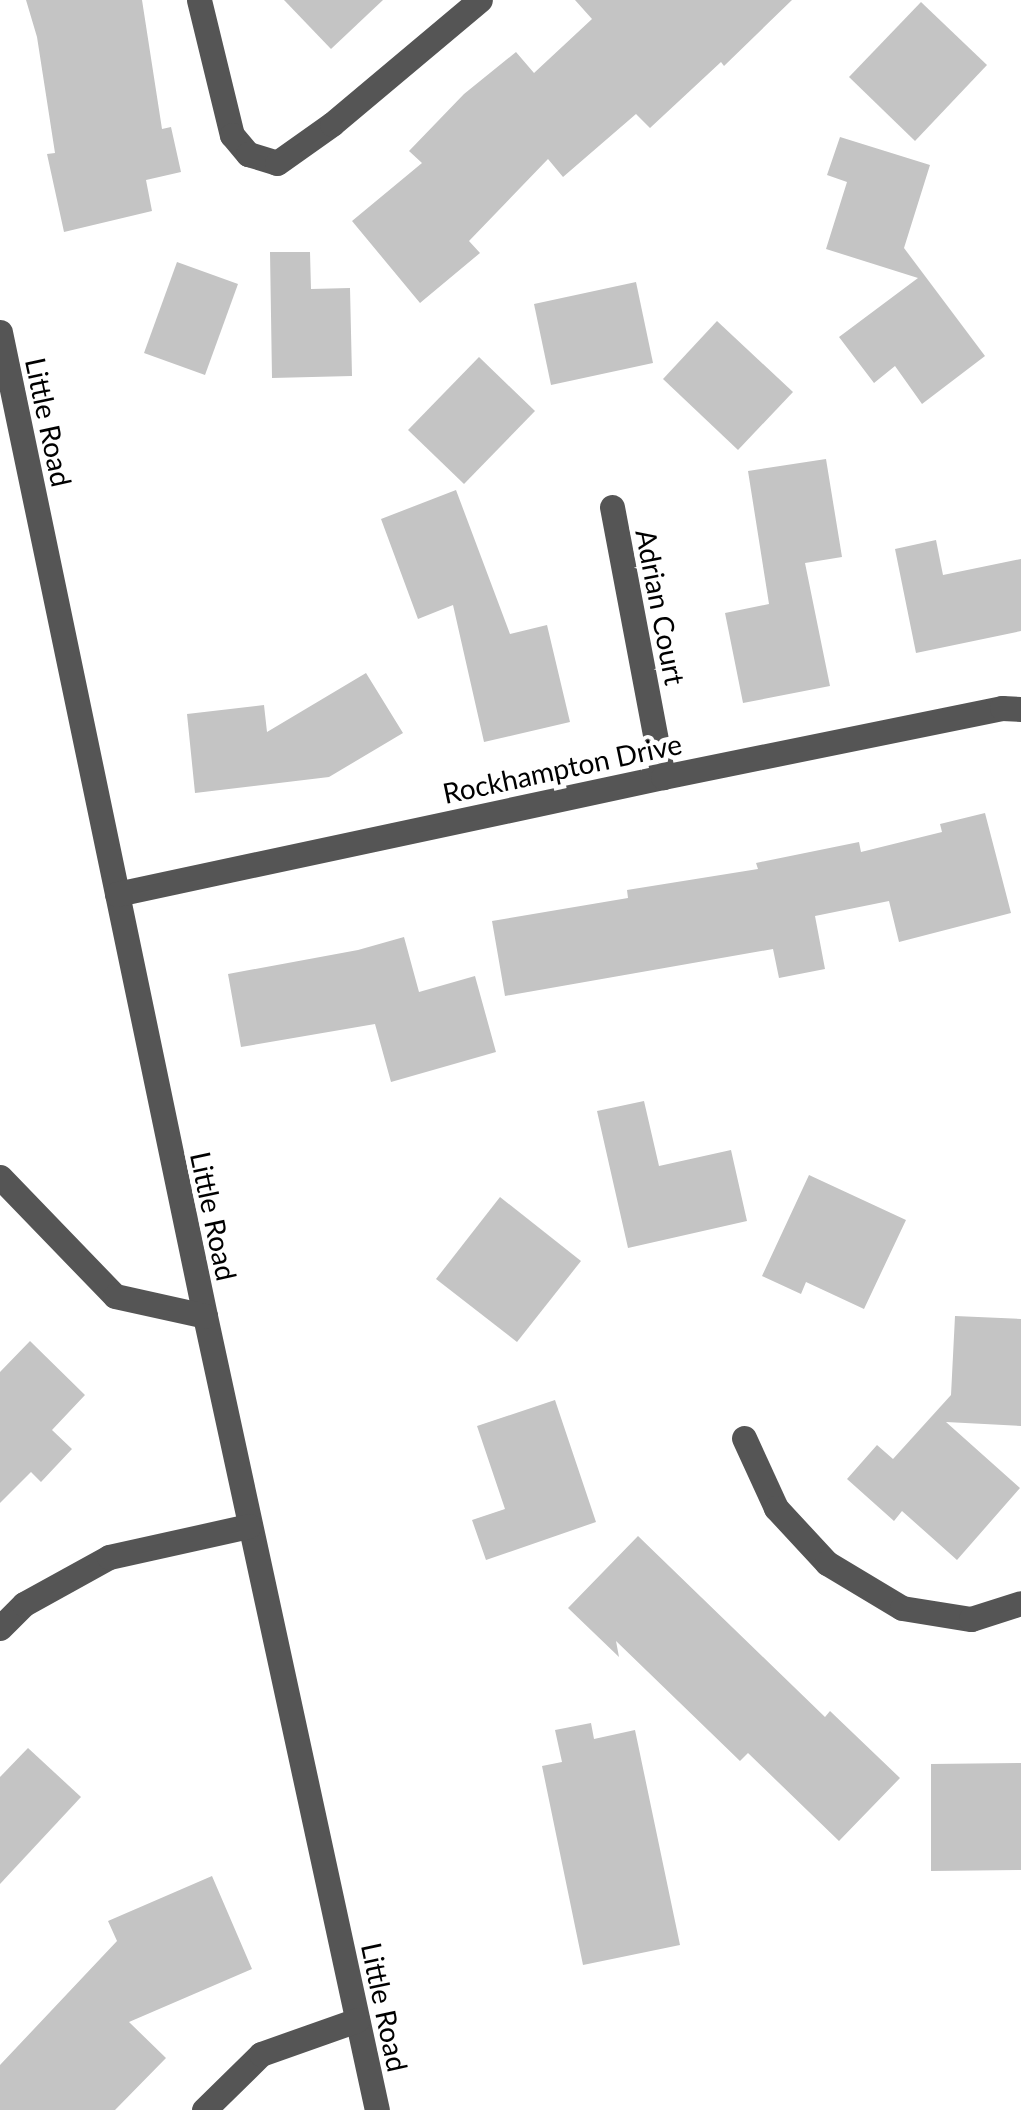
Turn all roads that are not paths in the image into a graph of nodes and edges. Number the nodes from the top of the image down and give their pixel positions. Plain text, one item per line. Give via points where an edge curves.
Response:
1 (199, 0) edge
2 (480, 0) edge
3 (0, 332) edge
4 (612, 507) dead end
5 (1021, 708) edge
6 (663, 777) junction
7 (117, 894) junction
8 (0, 1177) edge
9 (204, 1316) junction
10 (744, 1438) dead end
11 (249, 1526) junction
12 (1021, 1604) edge
13 (0, 1628) edge
14 (357, 2020) junction
15 (204, 2110) edge
16 (377, 2110) edge

1 - 2 street via 232,135 248,154 278,163
3 - 7 street, Little Road
4 - 6 street, Adrian Court
5 - 6 street, Rockhampton Drive
6 - 7 street, Rockhampton Drive
7 - 9 street, Little Road
8 - 9 street via 116,1296
9 - 11 street, Little Road
10 - 12 street via 776,1508 827,1564 902,1608 970,1619
11 - 13 street via 109,1557 24,1604
11 - 14 street, Little Road
14 - 15 street via 260,2054
14 - 16 street, Little Road

